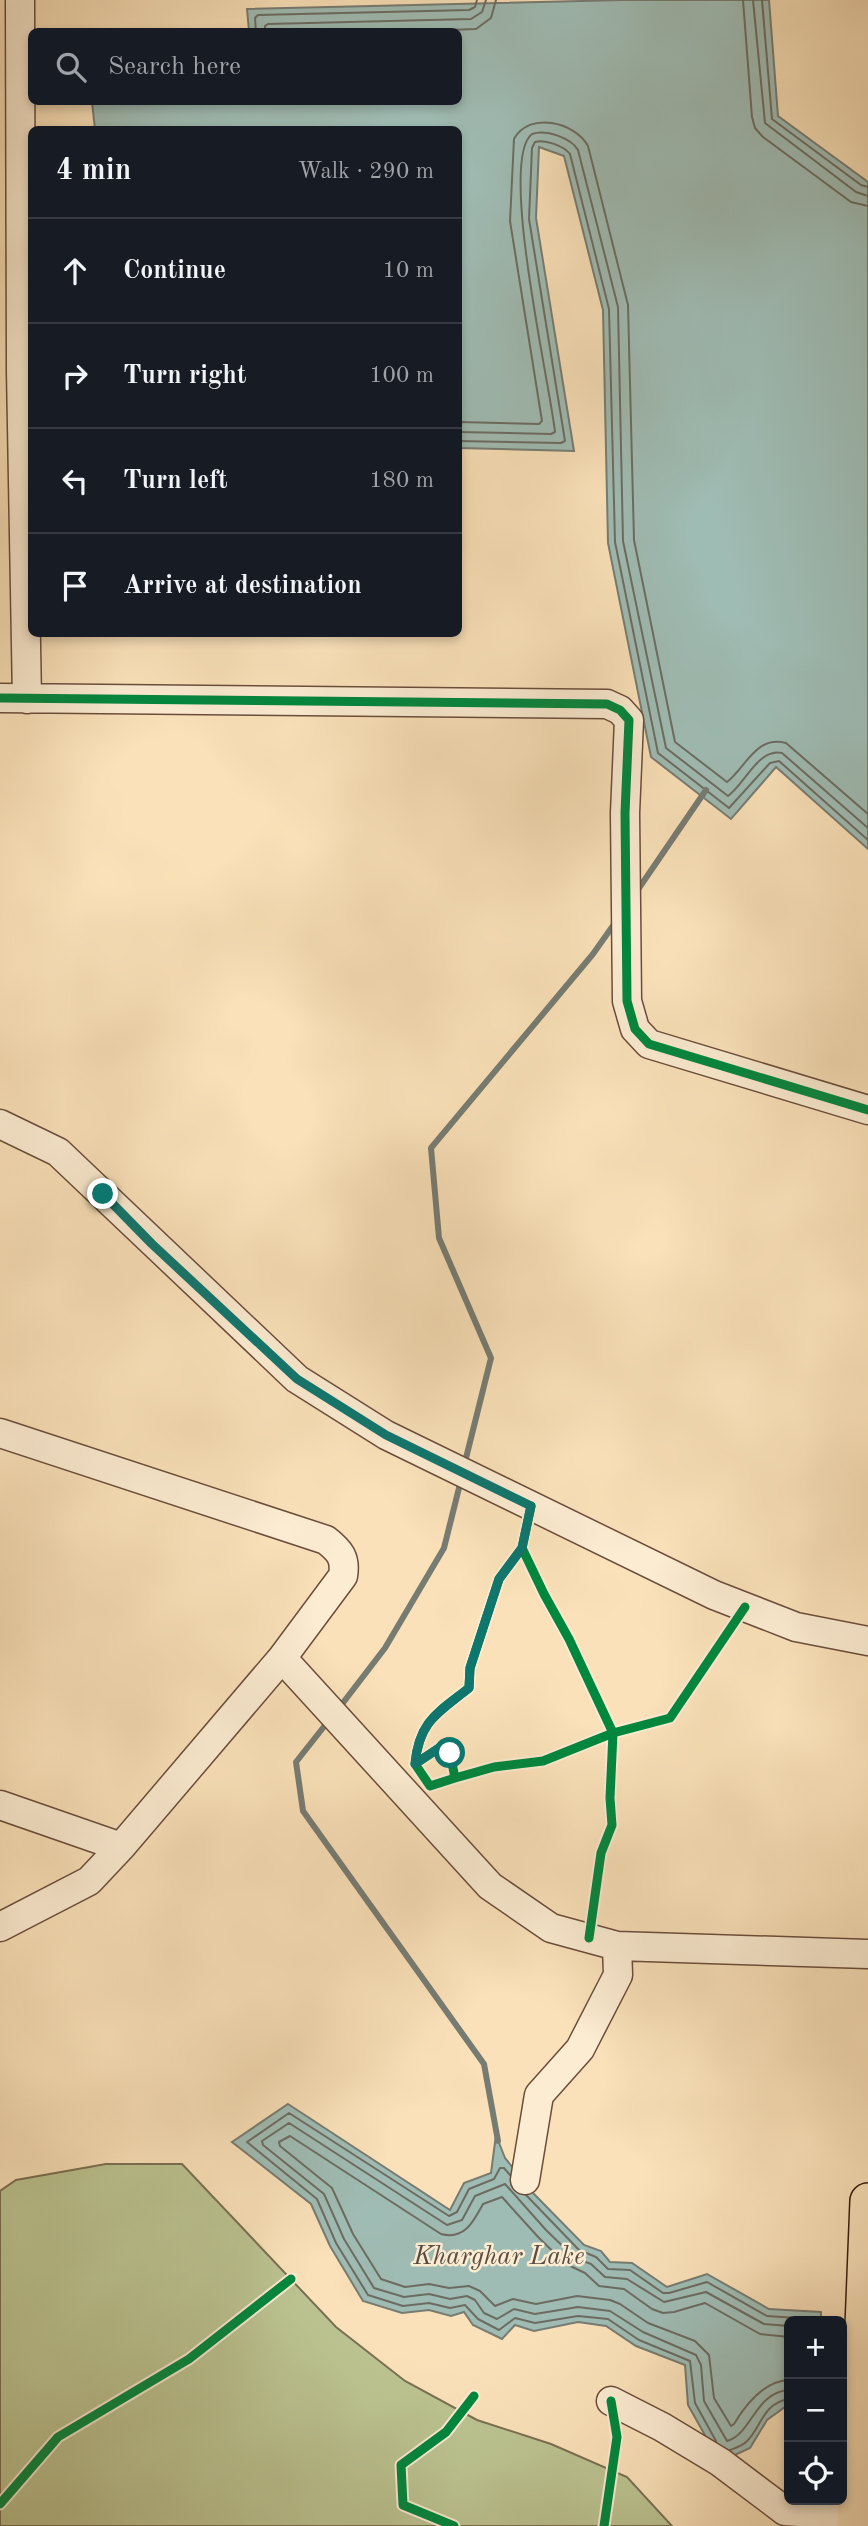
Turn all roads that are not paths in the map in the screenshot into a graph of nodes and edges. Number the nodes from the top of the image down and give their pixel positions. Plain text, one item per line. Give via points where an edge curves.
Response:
1 (20, 0) edge
2 (17, 252) edge
3 (14, 699) edge
4 (868, 1111) edge
5 (0, 1124) edge
6 (0, 1433) edge
7 (868, 1641) edge
8 (290, 1667) junction
9 (0, 1805) edge
10 (121, 1847) junction
11 (0, 1927) edge
12 (617, 1945) junction
13 (868, 1954) edge
14 (525, 2180) dead end
15 (868, 2201) edge
16 (611, 2402) dead end
17 (859, 2520) edge

1 - 2 street
2 - 3 street
3 - 4 street via 607,704 620,710 629,720 627,1001 635,1030 649,1044
5 - 7 street via 58,1152 297,1379 386,1435 714,1595 796,1627
6 - 8 street via 326,1540 339,1549 345,1562 343,1576
8 - 10 street
8 - 12 street via 490,1886 551,1928
9 - 10 street
10 - 11 street via 89,1881
12 - 13 street
12 - 14 street via 618,1976 580,2049 539,2095
15 - 17 main road
16 - 17 street via 720,2462 785,2511

